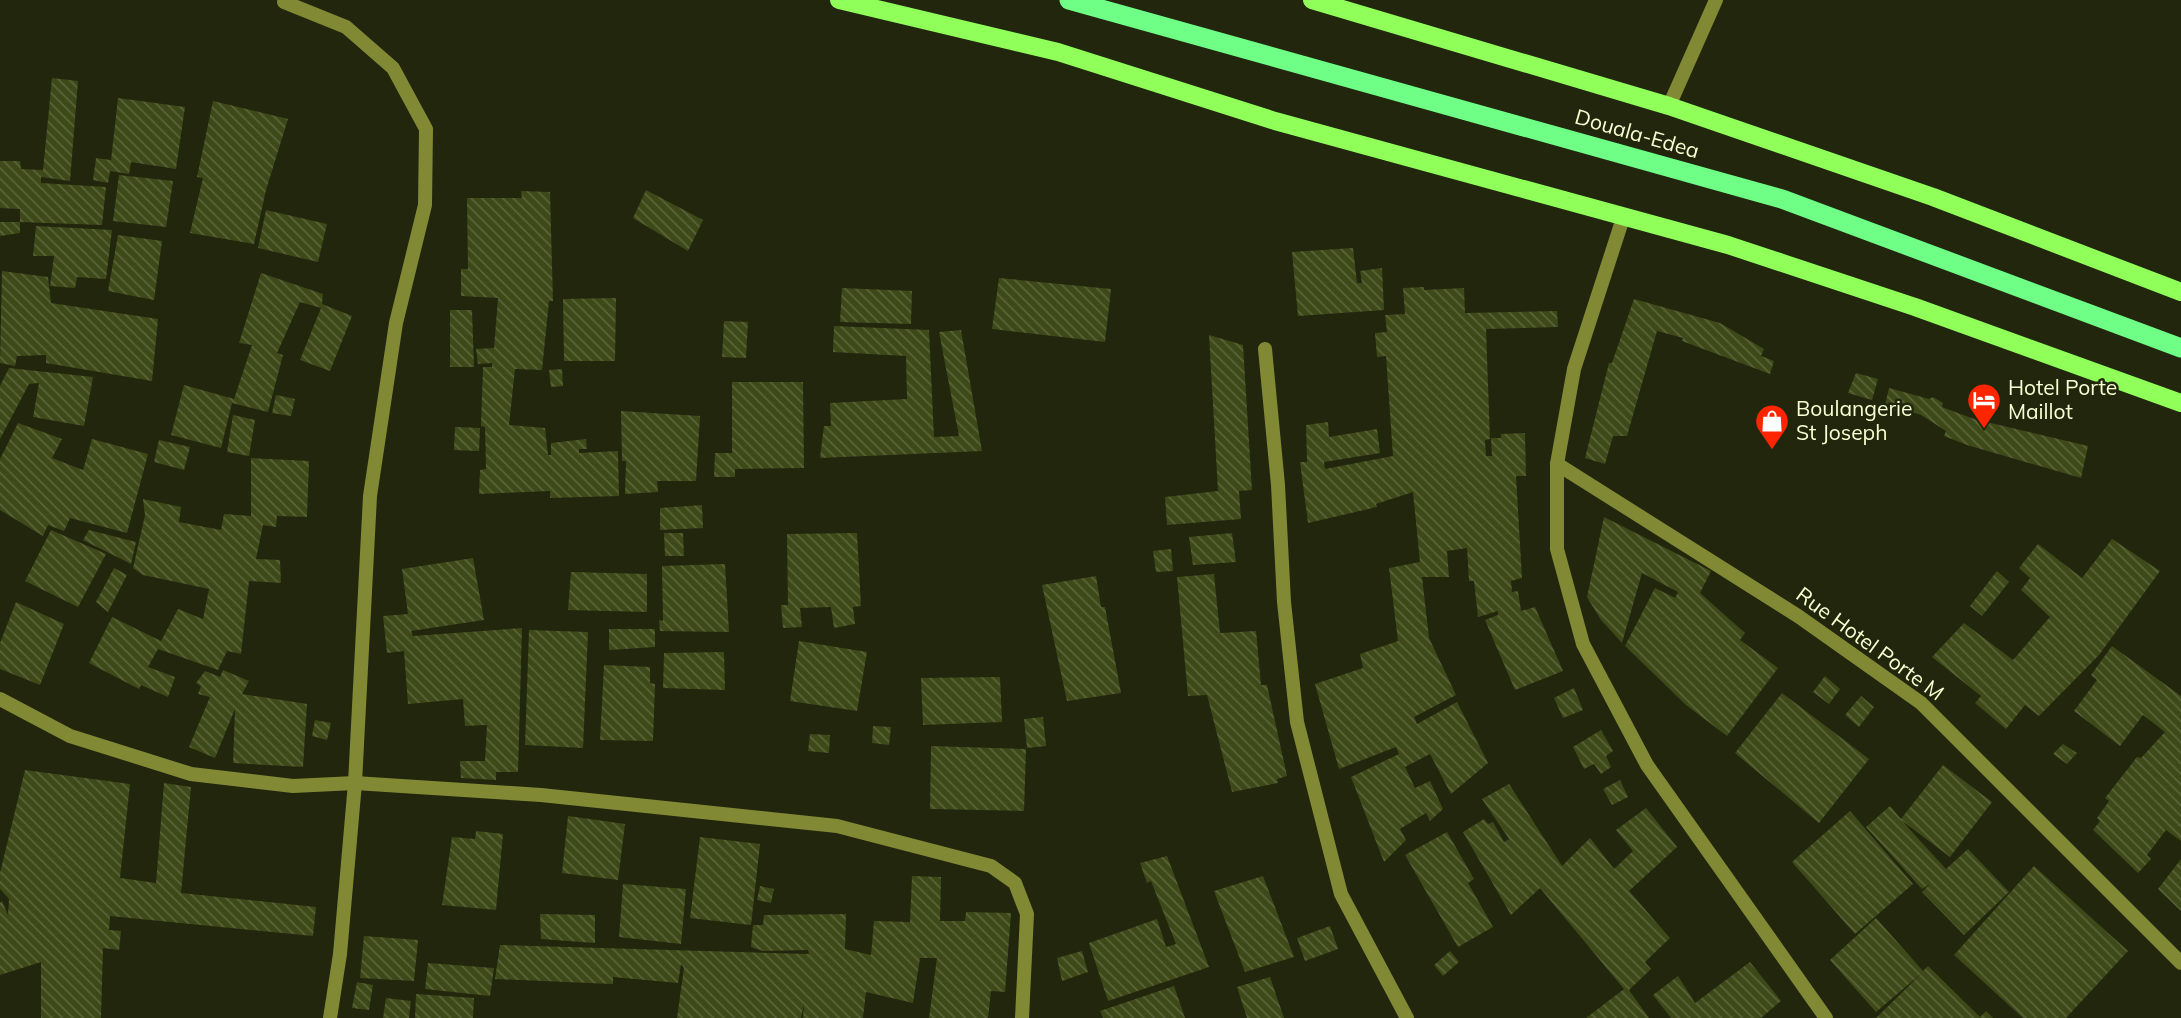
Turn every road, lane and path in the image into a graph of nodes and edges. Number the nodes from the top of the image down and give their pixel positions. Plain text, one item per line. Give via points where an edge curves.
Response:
1 (839, 0) edge
2 (1069, 0) edge
3 (1312, 0) edge
4 (1716, 0) edge
5 (284, 2) edge
6 (1669, 106) junction
7 (1624, 215) junction
8 (2181, 292) edge
9 (2181, 348) edge
10 (1265, 349) dead end
11 (2181, 403) edge
12 (1558, 464) junction
13 (0, 699) edge
14 (355, 783) junction
15 (2181, 963) edge
16 (330, 1018) edge
17 (1022, 1018) edge
18 (1407, 1018) edge
19 (1826, 1018) edge

1 - 7 main road via 1058,52 1275,121
2 - 9 highway, Douala-Edea via 1782,199
3 - 6 main road
4 - 6 street
5 - 14 street via 346,27 393,68 426,130 425,205 396,323 370,496
6 - 8 main road via 1933,197
7 - 11 main road via 1902,303
7 - 12 street via 1574,369
10 - 18 street via 1297,722 1341,894
12 - 15 street, Rue Hotel Porte M via 1798,616 1921,703
12 - 19 street via 1557,549 1583,644 1647,765
13 - 14 street via 70,736 191,774 293,786
14 - 16 street
14 - 17 street via 541,795 837,826 991,866 1015,883 1027,914

